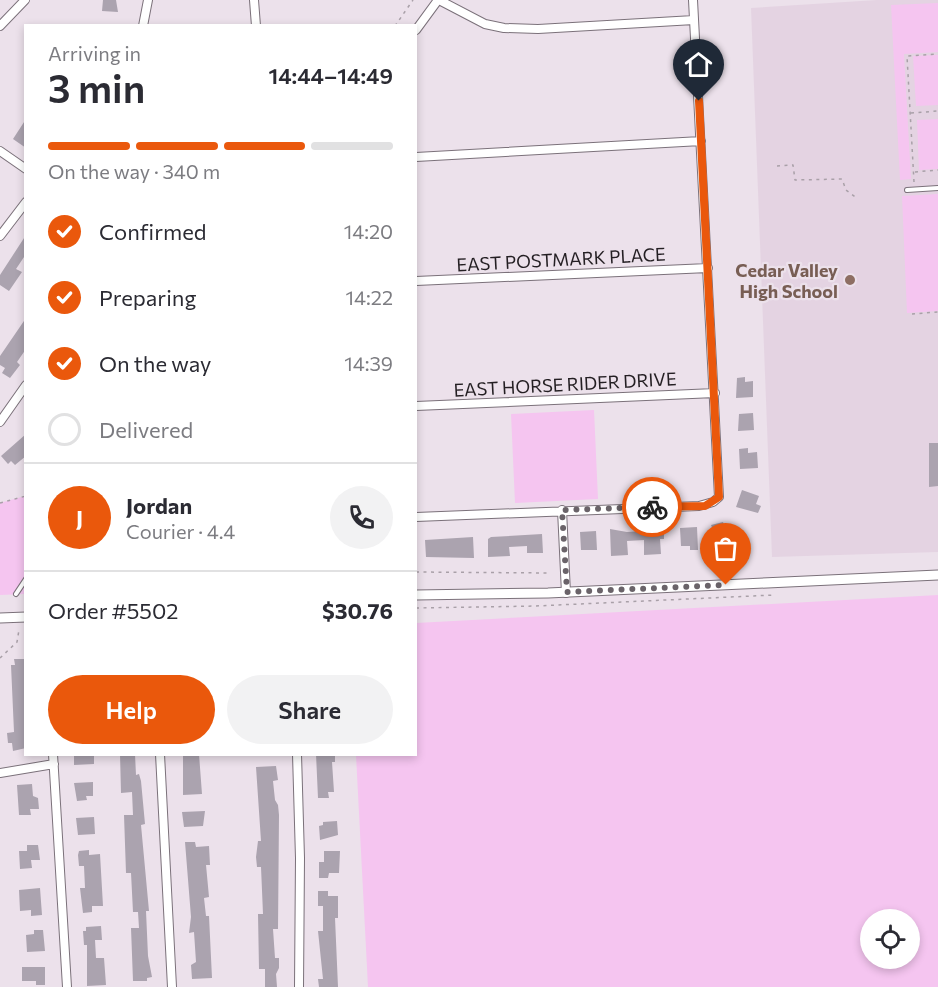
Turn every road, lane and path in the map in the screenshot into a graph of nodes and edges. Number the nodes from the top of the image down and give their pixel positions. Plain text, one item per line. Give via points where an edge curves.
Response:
1 (25, 0) edge
2 (148, 0) edge
3 (254, 0) edge
4 (413, 0) edge
5 (439, 0) edge
6 (693, 0) edge
7 (694, 20) junction
8 (143, 24) edge
9 (256, 24) edge
10 (396, 24) edge
11 (0, 26) edge
12 (417, 29) edge
13 (938, 54) edge
14 (938, 111) edge
15 (910, 113) junction
16 (701, 141) junction
17 (0, 152) edge
18 (417, 157) edge
19 (777, 166) dead end
20 (24, 168) edge
21 (938, 170) edge
22 (914, 172) junction
23 (914, 182) dead end
24 (938, 188) edge
25 (907, 190) dead end
26 (858, 199) dead end
27 (24, 205) edge
28 (0, 236) edge
29 (708, 268) junction
30 (417, 281) edge
31 (938, 312) edge
32 (912, 314) dead end
33 (24, 388) edge
34 (715, 393) junction
35 (417, 406) edge
36 (0, 422) edge
37 (24, 497) edge
38 (0, 503) edge
39 (562, 510) junction
40 (417, 517) edge
41 (417, 572) edge
42 (549, 573) dead end
43 (938, 575) edge
44 (24, 582) edge
45 (567, 592) junction
46 (16, 594) dead end
47 (417, 595) edge
48 (774, 595) dead end
49 (417, 608) edge
50 (24, 616) edge
51 (0, 618) edge
52 (19, 630) dead end
53 (0, 658) edge
54 (53, 756) edge
55 (160, 756) edge
56 (297, 756) edge
57 (54, 764) junction
58 (0, 773) edge
59 (66, 987) edge
60 (172, 987) edge
61 (299, 987) edge

1 - 11 street
2 - 8 street
3 - 9 street
4 - 10 path
5 - 7 street via 485,24 504,28
5 - 12 street
6 - 7 street
7 - 16 street
13 - 15 path via 907,56
14 - 15 path
15 - 22 path
16 - 18 street
16 - 29 street
17 - 20 street
19 - 26 path via 793,165 795,180 842,179 846,190
21 - 22 path
22 - 23 path
24 - 25 lane
27 - 28 street
29 - 30 street, EAST POSTMARK PLACE
29 - 34 street
31 - 32 path
33 - 36 street
34 - 35 street, EAST HORSE RIDER DRIVE
34 - 39 street via 719,497 713,502 699,506
37 - 38 path
39 - 40 street
39 - 45 street
41 - 42 path
43 - 45 street
44 - 46 lane
45 - 47 street
48 - 49 path
50 - 51 street
52 - 53 path via 17,642
54 - 57 street
55 - 60 street
56 - 61 street
57 - 58 street
57 - 59 street

